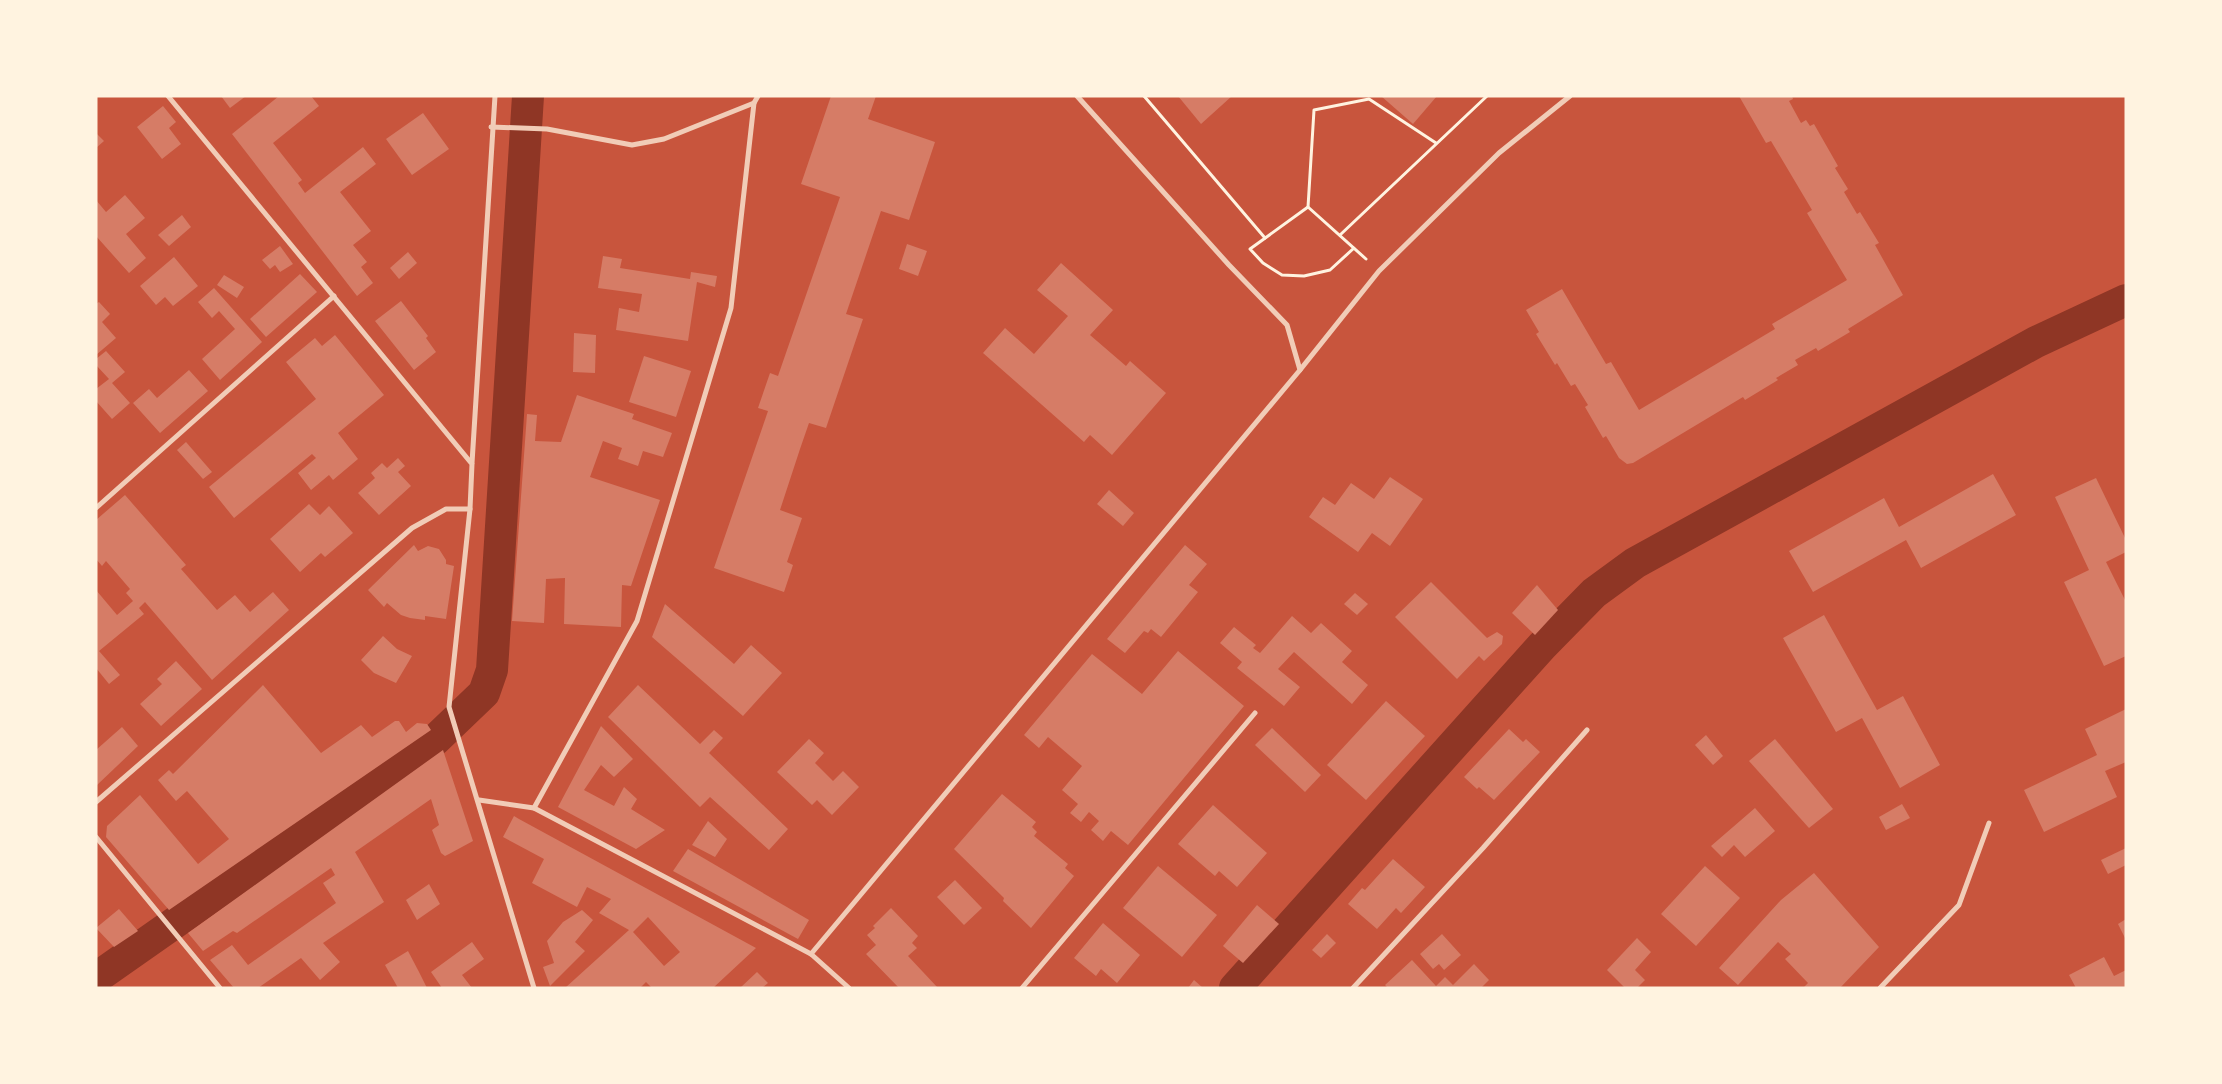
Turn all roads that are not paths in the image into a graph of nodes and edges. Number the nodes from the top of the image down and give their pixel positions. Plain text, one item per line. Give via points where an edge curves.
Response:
1 (168, 96) edge
2 (495, 96) edge
3 (758, 96) edge
4 (1077, 96) edge
5 (1570, 96) edge
6 (754, 103) junction
7 (492, 127) junction
8 (334, 296) junction
9 (1300, 370) junction
10 (472, 464) junction
11 (96, 508) edge
12 (470, 509) junction
13 (1255, 713) dead end
14 (1588, 730) dead end
15 (479, 800) junction
16 (96, 802) edge
17 (534, 808) junction
18 (1989, 823) dead end
19 (96, 837) edge
20 (811, 954) junction
21 (220, 988) edge
22 (534, 988) edge
23 (849, 988) edge
24 (1022, 988) edge
25 (1353, 988) edge
26 (1880, 988) edge

1 - 8 street
2 - 7 street
3 - 6 street
4 - 9 street via 1287,325
5 - 9 street via 1500,154 1379,271
6 - 7 street via 664,139 632,145 547,129
6 - 17 street via 731,308 637,621
7 - 10 street
8 - 10 street
8 - 11 street
9 - 20 street
10 - 12 street
12 - 15 street via 449,707
12 - 16 street via 446,509 412,528
13 - 24 street
14 - 25 street
15 - 17 street
15 - 22 street
17 - 20 street
18 - 26 street via 1959,905
19 - 21 street
20 - 23 street

